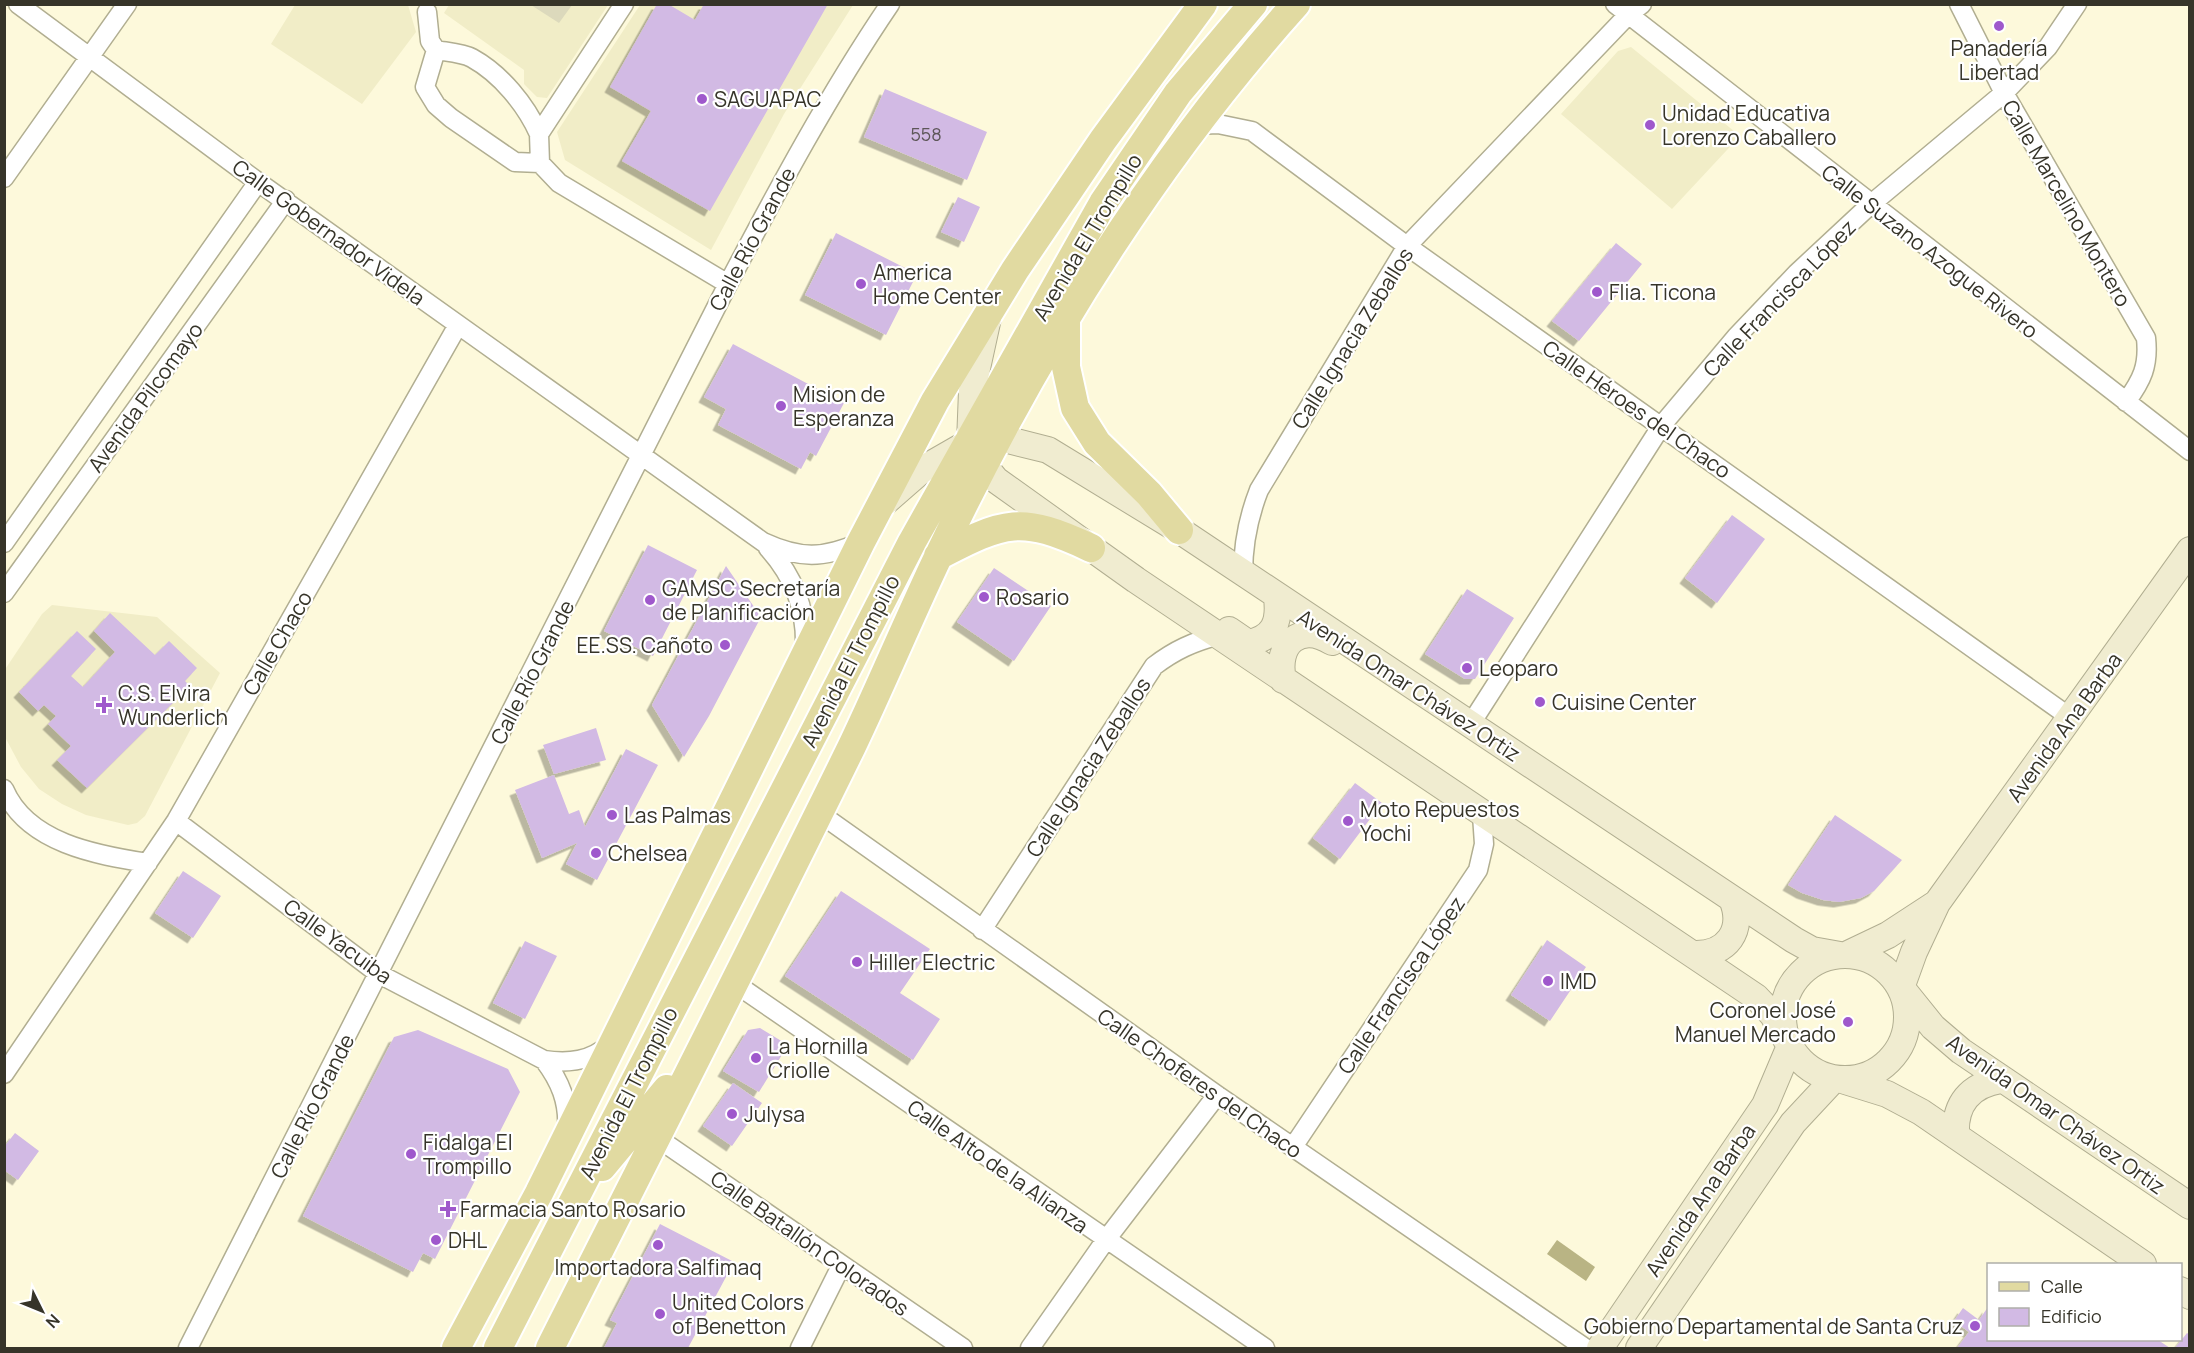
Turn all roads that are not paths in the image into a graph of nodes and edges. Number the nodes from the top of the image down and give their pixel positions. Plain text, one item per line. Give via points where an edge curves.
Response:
1 (18, 4) edge
2 (127, 4) edge
3 (624, 4) edge
4 (890, 4) edge
5 (1253, 4) edge
6 (1296, 4) edge
7 (1642, 4) edge
8 (1959, 4) edge
9 (2077, 4) edge
10 (1202, 5) edge
11 (1621, 10) edge
12 (427, 12) dead end
13 (436, 50) junction
14 (91, 57) junction
15 (2004, 93) junction
16 (1196, 125) junction
17 (539, 134) junction
18 (540, 163) junction
19 (4, 177) edge
20 (258, 182) junction
21 (286, 200) junction
22 (1870, 205) junction
23 (1407, 246) junction
24 (1068, 264) junction
25 (728, 284) junction
26 (989, 313) junction
27 (1066, 318) junction
28 (458, 324) junction
29 (2126, 402) junction
30 (1662, 425) junction
31 (1000, 438) junction
32 (970, 442) junction
33 (2190, 451) edge
34 (641, 457) junction
35 (984, 467) junction
36 (880, 507) junction
37 (1179, 530) junction
38 (763, 542) junction
39 (861, 542) junction
40 (4, 543) edge
41 (1091, 548) junction
42 (2190, 550) edge
43 (939, 556) junction
44 (1243, 574) junction
45 (1150, 589) junction
46 (4, 593) edge
47 (1277, 598) junction
48 (1219, 635) junction
49 (805, 658) junction
50 (1283, 680) junction
51 (1419, 689) junction
52 (2071, 718) junction
53 (1470, 725) junction
54 (4, 789) edge
55 (819, 813) junction
56 (1482, 815) junction
57 (176, 821) junction
58 (148, 863) junction
59 (1732, 899) junction
60 (1937, 903) junction
61 (982, 930) junction
62 (1694, 954) junction
63 (1843, 955) junction
64 (379, 974) junction
65 (734, 982) junction
66 (1902, 989) junction
67 (615, 1040) junction
68 (1789, 1044) junction
69 (697, 1053) junction
70 (544, 1060) junction
71 (4, 1074) edge
72 (1837, 1079) junction
73 (2001, 1080) junction
74 (1217, 1095) junction
75 (567, 1134) junction
76 (1956, 1136) junction
77 (656, 1137) junction
78 (1293, 1148) junction
79 (2190, 1206) edge
80 (569, 1208) junction
81 (1105, 1241) junction
82 (2142, 1263) edge
83 (841, 1266) junction
84 (188, 1348) edge
85 (456, 1348) edge
86 (498, 1348) edge
87 (550, 1348) edge
88 (800, 1348) edge
89 (963, 1348) edge
90 (1030, 1348) edge
91 (1265, 1348) edge
92 (1585, 1348) edge
93 (1600, 1348) edge
94 (1639, 1348) edge

1 - 14 street, Calle Gobernador Videla
2 - 14 street
3 - 17 street
4 - 25 street, Calle Río Grande via 795,158
5 - 24 main road, Avenida El Trompillo via 1178,93 1103,203
6 - 16 main road, Avenida El Trompillo
7 - 11 street, Calle Ignacia Zeballos
8 - 15 street, Calle Marcelino Montero
9 - 15 street, Calle Francisca López via 2048,47
10 - 26 main road, Avenida El Trompillo via 1103,140
11 - 22 street, Calle Suzano Azogue Rivero
11 - 23 street, Calle Ignacia Zeballos
12 - 13 street via 430,41
13 - 17 street via 471,57 496,77 528,111
13 - 18 street via 425,87 436,105 515,162
14 - 19 street
14 - 20 street, Calle Gobernador Videla
15 - 22 street, Calle Francisca López
15 - 29 street, Calle Marcelino Montero via 2145,338 2147,365 2142,381
16 - 23 street, Calle Héroes del Chaco via 1218,124 1252,131
16 - 27 main road, Avenida El Trompillo
17 - 18 street
18 - 25 street via 559,183
20 - 21 street, Calle Gobernador Videla
20 - 40 street, Avenida Pilcomayo
21 - 28 street, Calle Gobernador Videla
21 - 46 street, Avenida Pilcomayo
22 - 29 street, Calle Suzano Azogue Rivero
22 - 30 street, Calle Francisca López via 1736,337
23 - 30 street, Calle Héroes del Chaco
23 - 44 street, Calle Ignacia Zeballos via 1259,490 1243,542
24 - 27 main road
24 - 32 main road, Avenida El Trompillo
25 - 34 street, Calle Río Grande
26 - 32 main road via 972,392
26 - 36 main road, Avenida El Trompillo via 935,401
27 - 31 main road, Avenida El Trompillo
27 - 37 main road via 1066,367 1075,408 1097,443
28 - 34 street, Calle Gobernador Videla
28 - 57 street, Calle Chaco
29 - 33 street, Calle Suzano Azogue Rivero
30 - 52 street, Calle Héroes del Chaco
30 - 53 street, Calle Francisca López
31 - 32 main road, Avenida Omar Chávez Ortiz
31 - 35 main road, Avenida El Trompillo
31 - 37 main road, Avenida Omar Chávez Ortiz via 1048,450
32 - 35 main road
32 - 36 main road, Avenida Omar Chávez Ortiz via 923,469
32 - 80 main road, Avenida El Trompillo via 892,578
34 - 38 street, Calle Gobernador Videla
34 - 64 street, Calle Río Grande
35 - 41 main road via 1019,499
35 - 43 main road, Avenida El Trompillo
36 - 39 main road, Avenida El Trompillo
37 - 44 main road, Avenida Omar Chávez Ortiz
38 - 39 street via 786,552 811,556 837,553
38 - 49 street via 784,566 799,594 806,626
39 - 49 main road, Avenida El Trompillo
41 - 43 main road via 1056,531 1030,525 980,534
41 - 45 main road
42 - 52 main road, Avenida Ana Barba
43 - 55 main road, Avenida El Trompillo
44 - 47 main road, Avenida Omar Chávez Ortiz
45 - 47 main road via 1173,594 1248,643 1262,640 1274,629 1279,614
45 - 48 main road
47 - 51 main road, Avenida Omar Chávez Ortiz
48 - 50 main road
48 - 61 street, Calle Ignacia Zeballos via 1192,642 1154,666
49 - 67 main road, Avenida El Trompillo
50 - 51 main road via 1280,666 1291,641 1304,634 1318,633 1383,674
50 - 56 main road
51 - 53 main road, Avenida Omar Chávez Ortiz
52 - 60 main road, Avenida Ana Barba
53 - 59 main road, Avenida Omar Chávez Ortiz
54 - 58 street via 18,812 72,847
55 - 61 street, Calle Choferes del Chaco
55 - 65 main road, Avenida El Trompillo
56 - 62 main road
56 - 78 street, Calle Francisca López via 1484,844 1478,870
57 - 58 street, Calle Chaco
57 - 64 street, Calle Yacuiba
58 - 71 street, Calle Chaco
59 - 62 main road via 1737,922 1731,939 1717,951
59 - 63 main road, Avenida Omar Chávez Ortiz via 1812,950
60 - 63 main road, Avenida Ana Barba via 1888,935
60 - 66 main road, Avenida Ana Barba
61 - 74 street, Calle Choferes del Chaco
62 - 68 main road via 1756,997 1773,1015
63 - 66 main road via 1863,957 1878,964
63 - 68 main road via 1821,959 1804,969 1791,984 1782,1022
64 - 70 street, Calle Yacuiba
64 - 84 street, Calle Río Grande
65 - 69 main road, Avenida El Trompillo
65 - 81 street, Calle Alto de la Alianza
66 - 72 main road via 1907,1012 1905,1034 1895,1053 1880,1068 1861,1077
66 - 73 main road, Avenida Omar Chávez Ortiz via 1933,1027
67 - 70 street, Calle Yacuiba via 575,1062
67 - 75 main road, Avenida El Trompillo
68 - 72 main road via 1808,1067
68 - 93 main road, Avenida Ana Barba via 1765,1105
69 - 77 main road, Avenida El Trompillo
69 - 80 main road
70 - 75 street, Calle Yacuiba via 562,1088
72 - 76 main road via 1887,1094
72 - 94 main road, Avenida Ana Barba via 1793,1123
73 - 76 main road via 1975,1088 1965,1097 1958,1109
73 - 79 main road, Avenida Omar Chávez Ortiz
74 - 78 street, Calle Choferes del Chaco
74 - 81 street
75 - 85 main road, Avenida El Trompillo
76 - 82 main road
77 - 83 street, Calle Batallón Colorados
77 - 87 main road, Avenida El Trompillo
78 - 92 street, Calle Choferes del Chaco
80 - 86 main road, Avenida El Trompillo
81 - 90 street
81 - 91 street, Calle Alto de la Alianza
83 - 88 street
83 - 89 street, Calle Batallón Colorados

